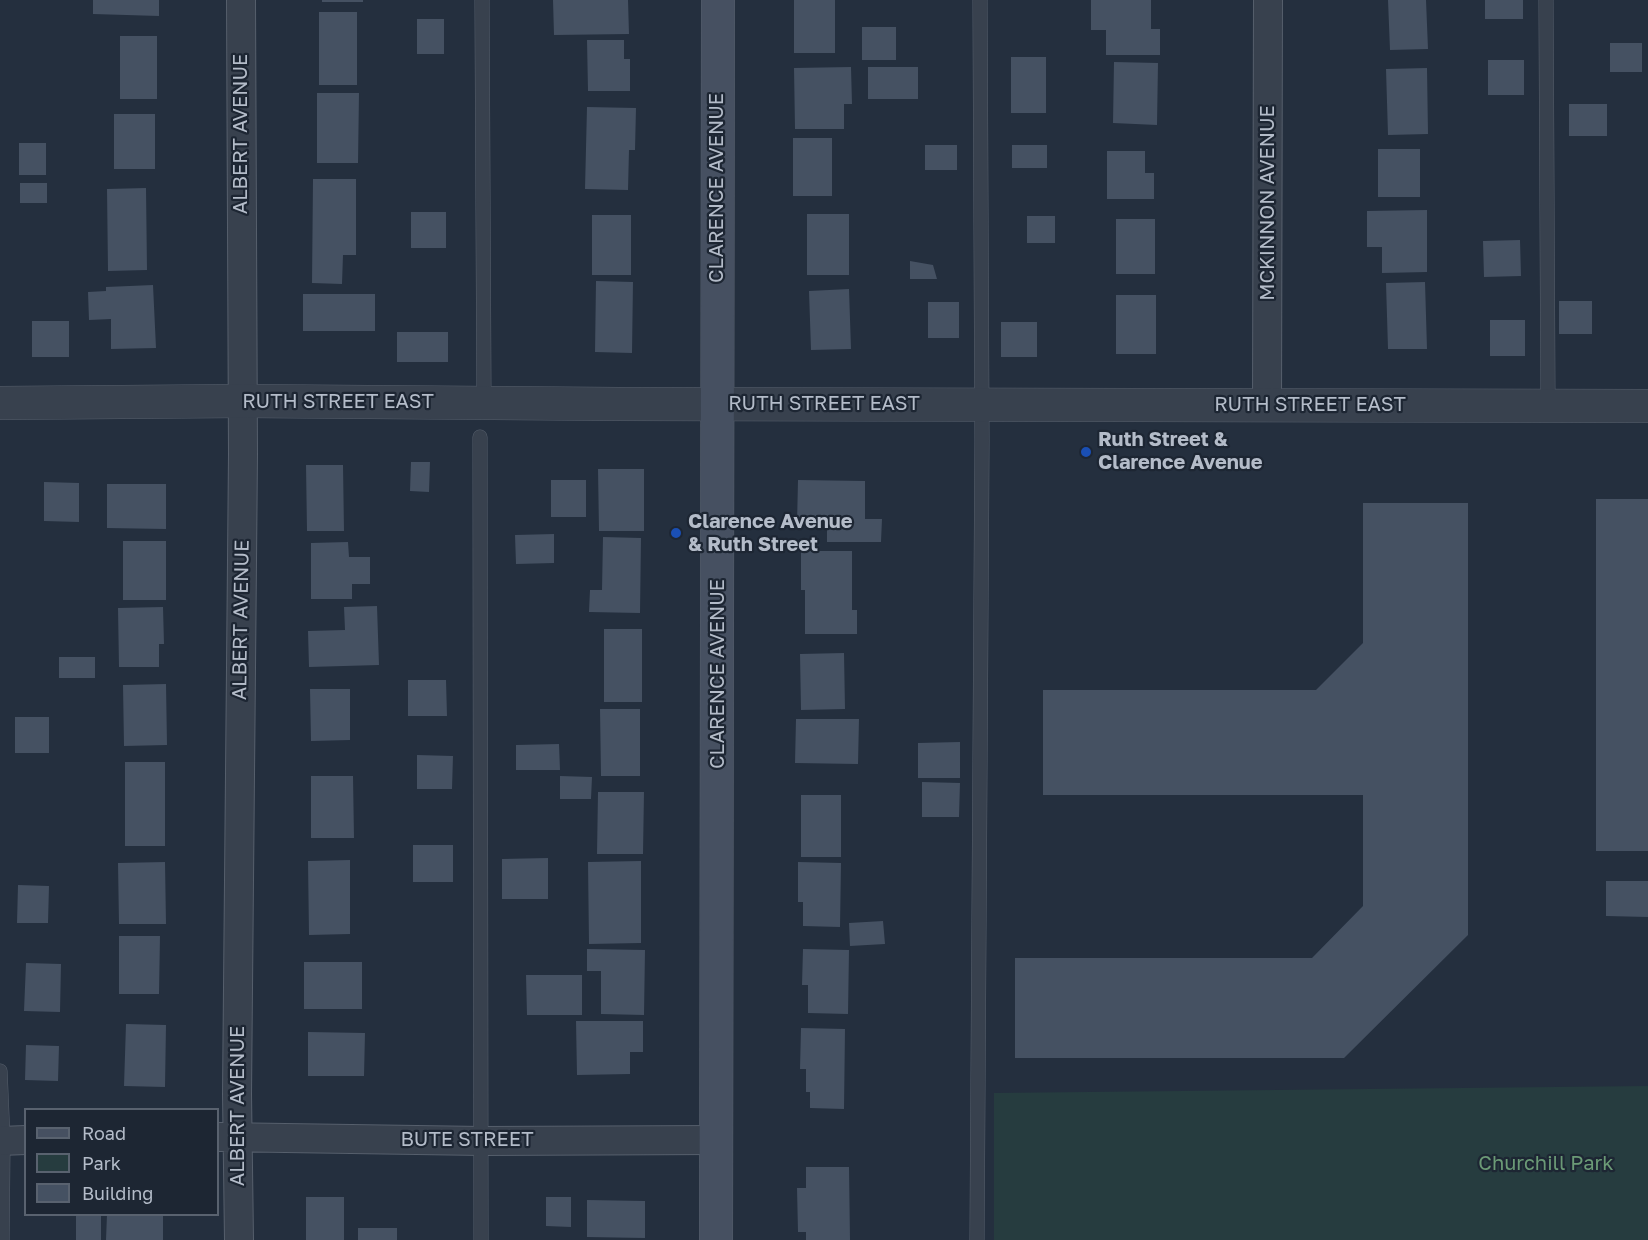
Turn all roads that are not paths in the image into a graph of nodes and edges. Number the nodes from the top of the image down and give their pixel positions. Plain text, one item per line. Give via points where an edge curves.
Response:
1 (240, 0) edge
2 (482, 0) edge
3 (718, 0) edge
4 (981, 0) edge
5 (1268, 0) edge
6 (1546, 0) edge
7 (243, 401) junction
8 (0, 403) edge
9 (484, 403) junction
10 (717, 404) junction
11 (982, 404) junction
12 (1267, 405) junction
13 (1548, 406) junction
14 (1648, 406) edge
15 (480, 437) dead end
16 (0, 1071) edge
17 (227, 1138) edge
18 (717, 1140) junction
19 (9, 1141) edge
20 (482, 1141) junction
21 (2, 1240) edge
22 (239, 1240) edge
23 (481, 1240) edge
24 (716, 1240) edge
25 (977, 1240) edge

1 - 7 street, ALBERT AVENUE
2 - 9 lane
3 - 10 main road, CLARENCE AVENUE
4 - 11 lane
5 - 12 street, MCKINNON AVENUE
6 - 13 lane
7 - 8 street, RUTH STREET EAST
7 - 9 street, RUTH STREET EAST
7 - 17 street, ALBERT AVENUE
9 - 10 street, RUTH STREET EAST
10 - 11 street, RUTH STREET EAST
10 - 18 main road, CLARENCE AVENUE
11 - 12 street, RUTH STREET EAST
11 - 25 lane
12 - 13 street, RUTH STREET EAST
13 - 14 street, RUTH STREET EAST
15 - 20 lane
16 - 19 lane
17 - 20 street, BUTE STREET
17 - 22 street, ALBERT AVENUE
18 - 20 street, BUTE STREET
18 - 24 main road, CLARENCE AVENUE
19 - 21 lane
20 - 23 lane

